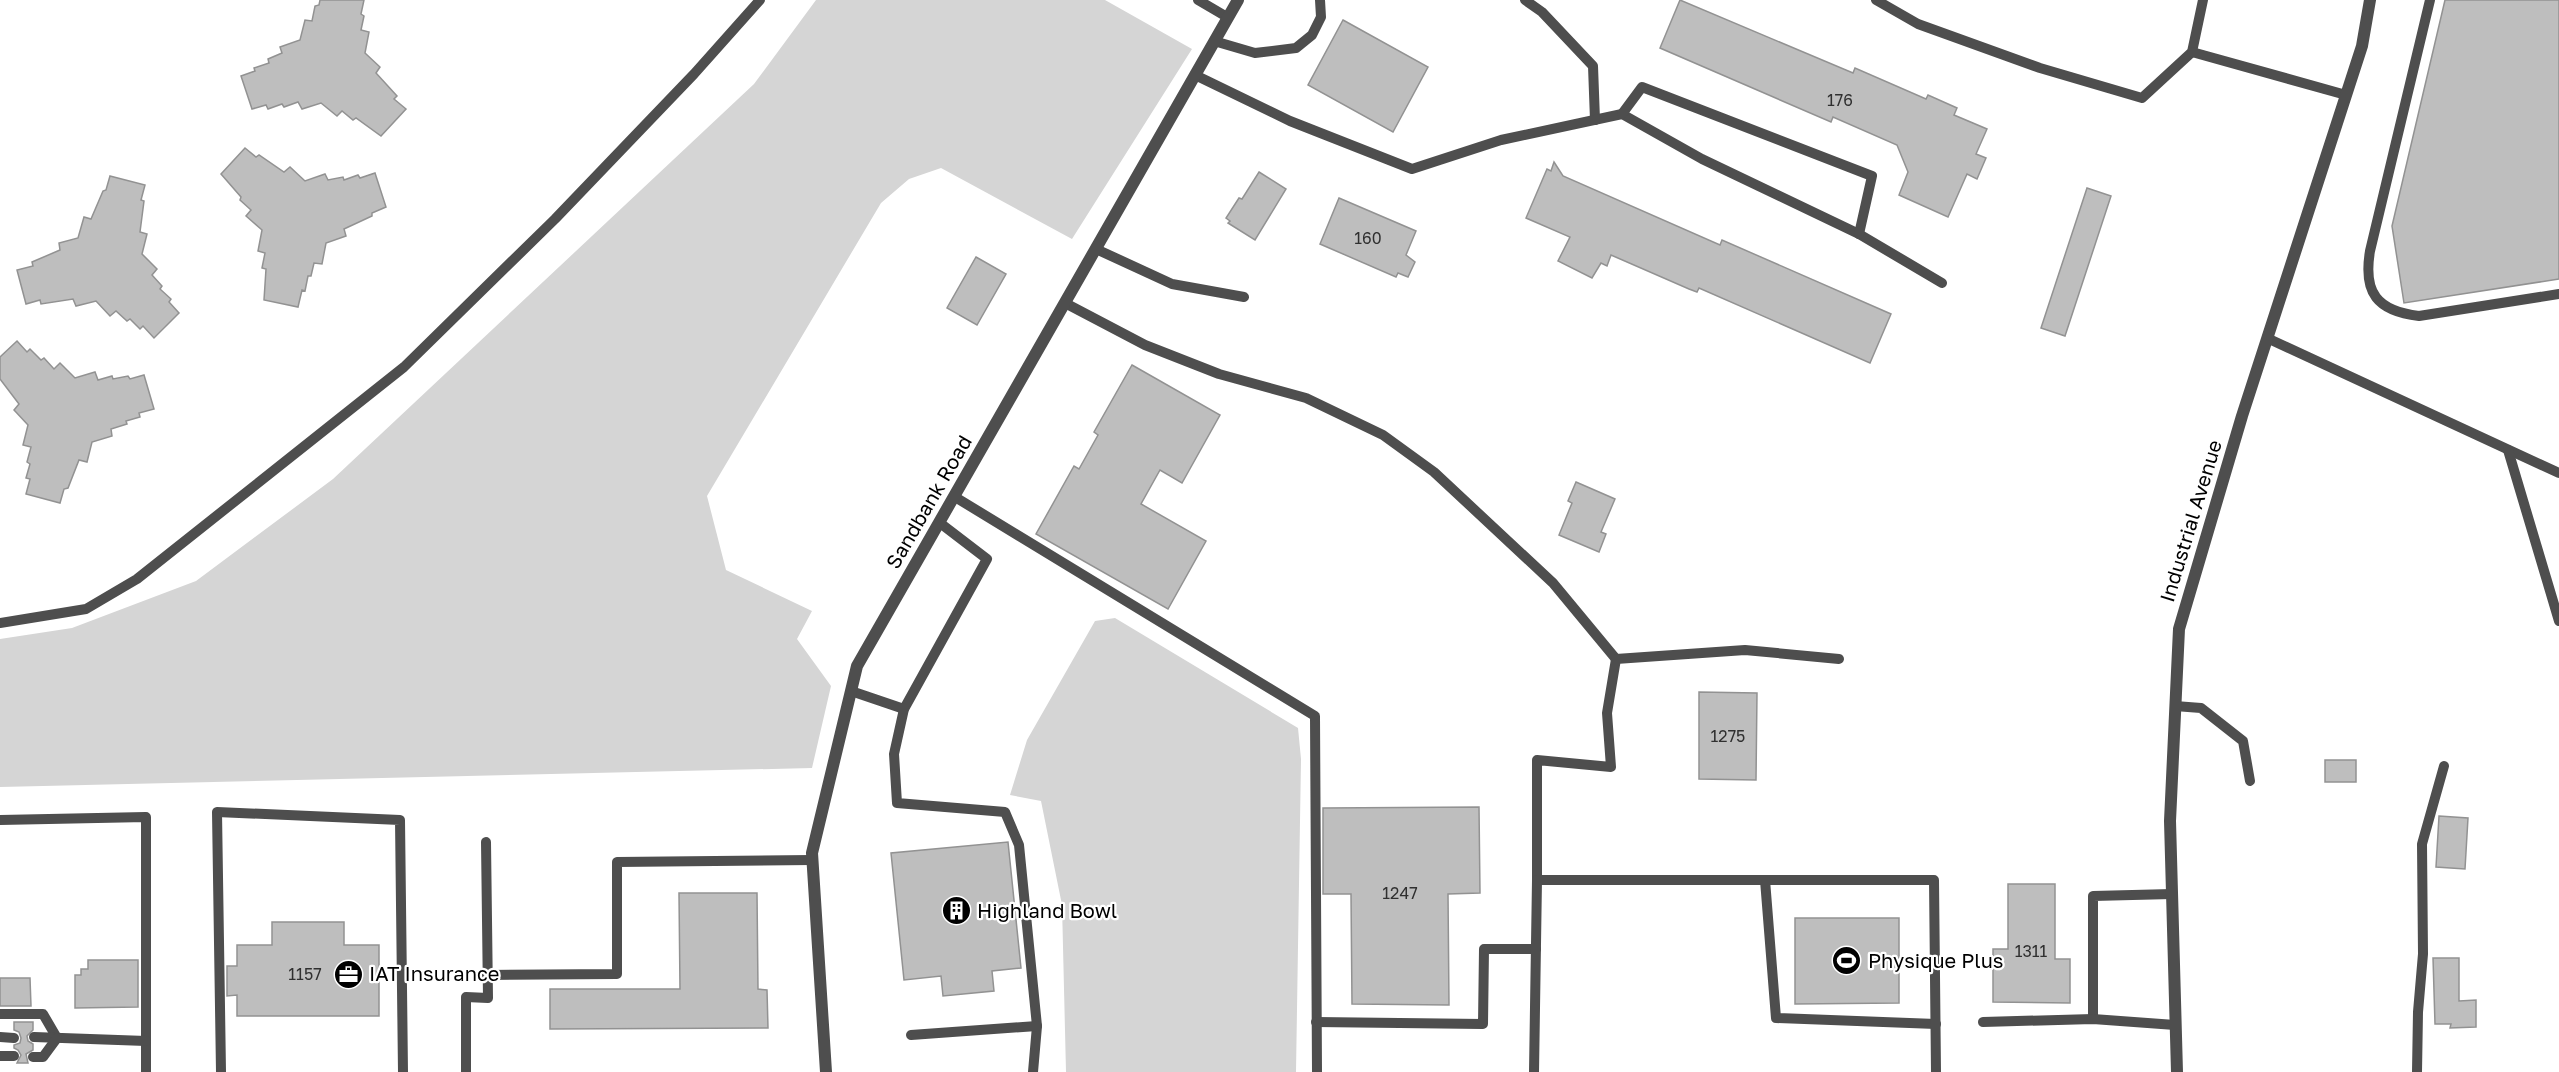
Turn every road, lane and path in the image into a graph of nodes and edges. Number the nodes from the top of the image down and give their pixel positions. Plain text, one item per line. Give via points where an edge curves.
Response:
1 (760, 0) edge
2 (1198, 0) edge
3 (1238, 0) edge
4 (1320, 0) edge
5 (1525, 0) edge
6 (1876, 0) edge
7 (2203, 0) edge
8 (2370, 0) edge
9 (2430, 0) edge
10 (1227, 17) junction
11 (1214, 41) junction
12 (2192, 52) junction
13 (1195, 75) junction
14 (2346, 95) junction
15 (1622, 114) junction
16 (1595, 120) junction
17 (1859, 234) junction
18 (1096, 249) junction
19 (1942, 283) dead end
20 (2559, 294) edge
21 (1244, 297) dead end
22 (1065, 303) junction
23 (2267, 338) junction
24 (2508, 450) junction
25 (2559, 473) edge
26 (955, 497) junction
27 (940, 523) junction
28 (2559, 621) edge
29 (0, 623) edge
30 (1616, 659) junction
31 (1839, 659) dead end
32 (851, 691) junction
33 (2175, 706) junction
34 (904, 709) junction
35 (2444, 766) dead end
36 (2250, 781) dead end
37 (0, 820) edge
38 (486, 842) dead end
39 (812, 860) junction
40 (1537, 880) junction
41 (1765, 880) junction
42 (2172, 894) junction
43 (1536, 949) junction
44 (487, 975) junction
45 (0, 1014) edge
46 (2093, 1019) junction
47 (1316, 1022) junction
48 (1983, 1022) dead end
49 (1936, 1024) junction
50 (2175, 1025) junction
51 (1036, 1026) junction
52 (910, 1035) dead end
53 (0, 1037) edge
54 (33, 1037) dead end
55 (14, 1038) dead end
56 (57, 1038) junction
57 (146, 1041) junction
58 (0, 1056) edge
59 (14, 1056) dead end
60 (33, 1057) dead end
61 (146, 1072) edge
62 (221, 1072) edge
63 (404, 1072) edge
64 (466, 1072) edge
65 (826, 1072) edge
66 (1033, 1072) edge
67 (1317, 1072) edge
68 (1534, 1072) edge
69 (1936, 1072) edge
70 (2177, 1072) edge
71 (2417, 1072) edge

1 - 29 lane via 555,219 404,367 137,579 86,609
2 - 10 lane
3 - 10 street, Sandbank Road
4 - 11 lane via 1321,17 1312,36 1296,48 1255,53
5 - 16 lane via 1542,12 1593,66
6 - 12 lane via 1918,24 2040,68 2142,98
7 - 12 lane
8 - 14 street, Industrial Avenue via 2362,46
9 - 20 lane via 2370,251 2370,289 2386,309 2419,316
10 - 11 street, Sandbank Road
11 - 13 street, Sandbank Road
12 - 14 lane
13 - 16 lane via 1290,121 1412,169 1501,140
13 - 18 street, Sandbank Road
14 - 23 street, Industrial Avenue
15 - 16 lane
15 - 17 lane via 1702,159
15 - 17 lane via 1642,87 1872,176
17 - 19 lane
18 - 21 lane via 1172,284
18 - 22 street, Sandbank Road
22 - 26 street, Sandbank Road
22 - 30 lane via 1145,345 1219,374 1306,398 1383,435 1434,472 1553,583
23 - 24 lane
23 - 33 street, Industrial Avenue via 2179,629
24 - 25 lane
24 - 28 lane
26 - 27 street, Sandbank Road
26 - 47 lane via 1315,716
27 - 32 street, Sandbank Road via 857,666
27 - 34 lane via 987,559
30 - 31 lane via 1745,651
30 - 40 lane via 1607,713 1611,767 1537,760
32 - 34 lane
32 - 39 street, Sandbank Road
33 - 36 lane via 2201,708 2242,741
33 - 42 street, Industrial Avenue via 2170,821
34 - 51 lane via 894,754 897,803 1005,812 1019,845
35 - 71 lane via 2422,844 2423,954
37 - 57 lane via 146,817
38 - 44 lane
39 - 44 lane via 617,862 618,974
39 - 65 street, Sandbank Road
40 - 41 lane
40 - 43 lane
41 - 49 lane via 1776,1018
41 - 49 lane via 1934,880
42 - 46 lane via 2093,896
42 - 50 street, Industrial Avenue
43 - 47 lane via 1484,950 1483,1024
43 - 68 lane
44 - 64 lane via 488,998 466,997
45 - 56 lane via 44,1014
46 - 48 lane
46 - 50 lane
47 - 67 lane
49 - 69 lane
50 - 70 street, Industrial Avenue
51 - 52 lane
51 - 66 lane
53 - 55 lane
54 - 56 lane
56 - 57 lane
56 - 60 lane via 43,1057
57 - 61 lane
58 - 59 lane
62 - 63 lane via 217,812 399,820

